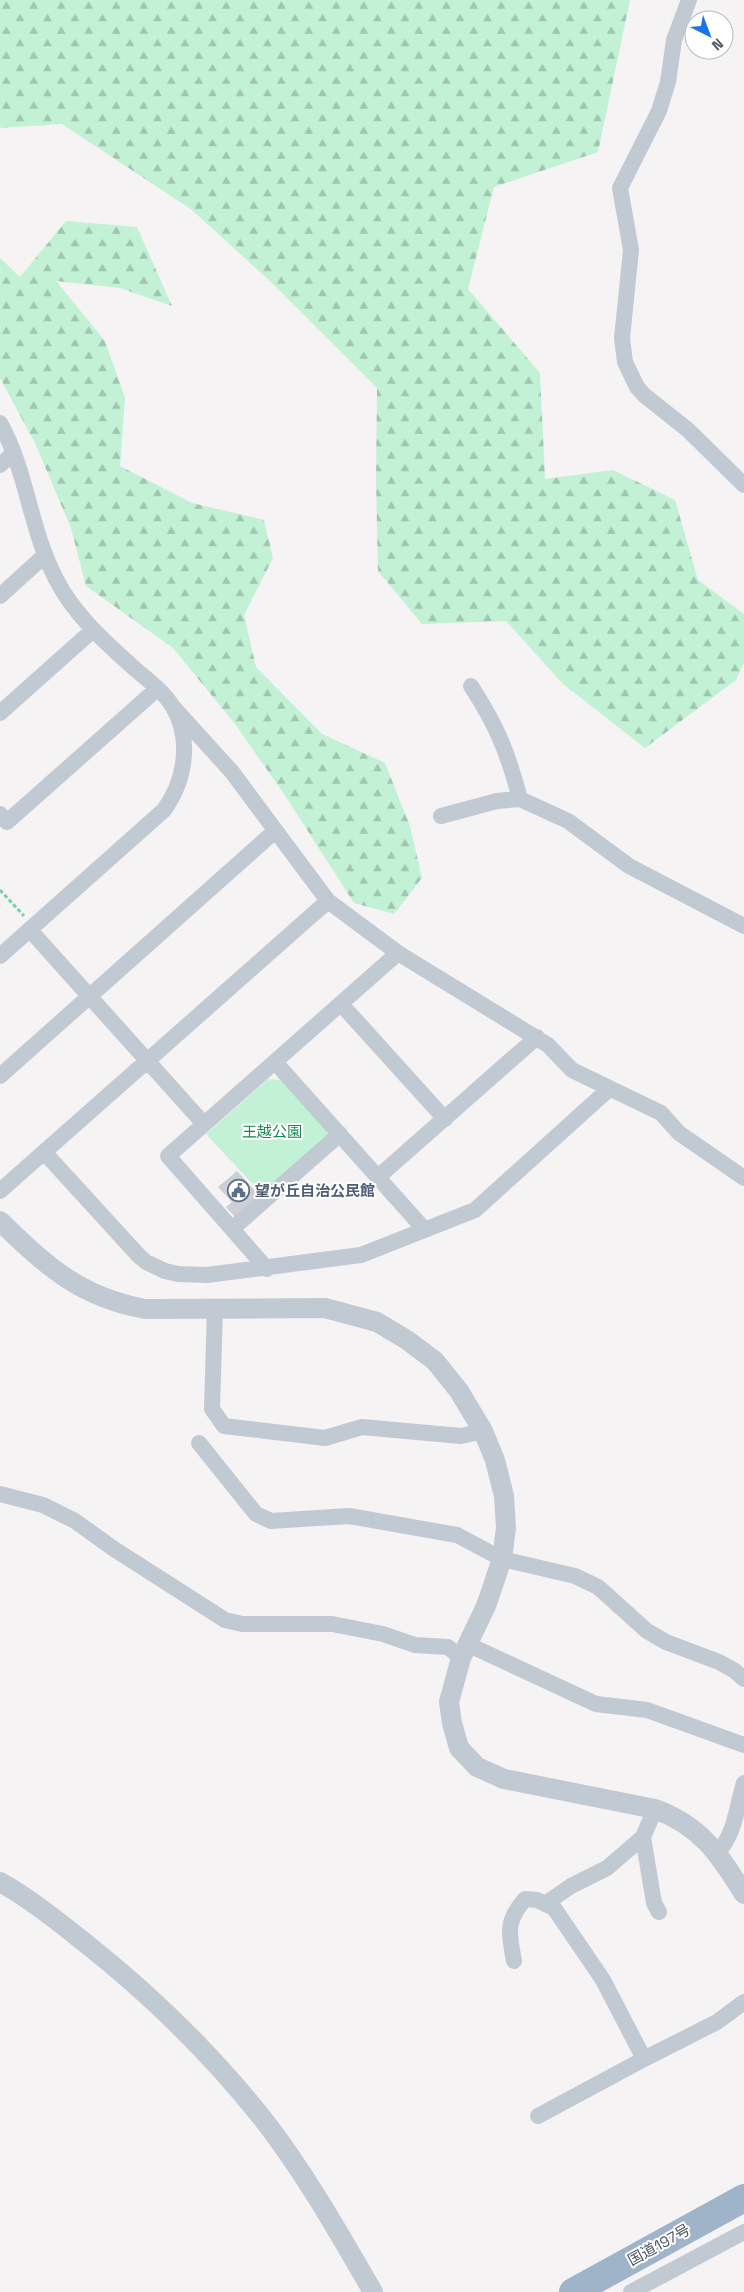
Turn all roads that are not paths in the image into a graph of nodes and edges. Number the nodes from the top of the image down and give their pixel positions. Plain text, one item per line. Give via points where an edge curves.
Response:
1 (689, 0) edge
2 (0, 422) edge
3 (14, 453) junction
4 (0, 465) edge
5 (744, 485) edge
6 (44, 556) junction
7 (0, 596) edge
8 (93, 630) junction
9 (471, 686) dead end
10 (157, 688) junction
11 (173, 707) junction
12 (0, 713) edge
13 (520, 799) junction
14 (0, 814) edge
15 (441, 816) dead end
16 (275, 831) junction
17 (328, 901) junction
18 (28, 924) junction
19 (744, 926) edge
20 (398, 953) junction
21 (0, 956) edge
22 (89, 996) junction
23 (341, 1004) junction
24 (537, 1037) junction
25 (147, 1061) junction
26 (275, 1062) junction
27 (0, 1076) edge
28 (609, 1089) junction
29 (445, 1119) junction
30 (204, 1124) junction
31 (340, 1134) junction
32 (44, 1152) junction
33 (378, 1178) junction
34 (744, 1178) edge
35 (0, 1191) edge
36 (0, 1221) edge
37 (232, 1229) junction
38 (424, 1229) junction
39 (267, 1269) junction
40 (215, 1309) junction
41 (483, 1431) junction
42 (199, 1443) dead end
43 (0, 1494) edge
44 (502, 1559) junction
45 (465, 1652) junction
46 (744, 1679) edge
47 (744, 1745) edge
48 (744, 1784) edge
49 (655, 1809) junction
50 (643, 1838) junction
51 (717, 1853) junction
52 (0, 1882) edge
53 (744, 1894) edge
54 (545, 1904) junction
55 (659, 1912) dead end
56 (514, 1961) dead end
57 (744, 2002) edge
58 (644, 2059) junction
59 (538, 2116) dead end
60 (744, 2198) edge
61 (744, 2232) edge
62 (373, 2292) edge
63 (573, 2292) edge
64 (631, 2292) edge

1 - 5 street via 674,40 668,82 659,111 620,188 631,250 622,338 625,362 637,387 688,430
2 - 3 street
3 - 4 street
3 - 6 street
6 - 7 street
6 - 8 street via 63,592
8 - 10 street
8 - 12 street
9 - 13 street via 487,710 508,755
10 - 11 street
10 - 14 street via 7,822
11 - 16 street via 232,772
11 - 18 street via 181,731 183,766 178,786 167,806
13 - 15 street via 497,801
13 - 19 street via 568,821 629,866
16 - 17 street
16 - 22 street
17 - 20 street
17 - 25 street
18 - 21 street
18 - 22 street
20 - 23 street
20 - 24 street
22 - 25 street
22 - 27 street
23 - 26 street
23 - 29 street
24 - 28 street via 572,1070
24 - 29 street
25 - 30 street
25 - 32 street
26 - 30 street
26 - 31 street
28 - 34 street via 661,1113 679,1133
28 - 38 street via 476,1210
29 - 33 street
30 - 37 street via 168,1156
31 - 33 street
31 - 37 street
32 - 35 street
32 - 39 street via 139,1256 155,1267 178,1274 207,1275
33 - 38 street
36 - 40 street via 56,1273 100,1296 122,1305 145,1309
37 - 39 street
38 - 39 street via 361,1255
40 - 41 street via 325,1308 377,1322 435,1361 459,1391
40 - 41 street via 212,1410 224,1426 325,1438 362,1426 461,1436
41 - 44 street via 495,1460 504,1496 506,1528
42 - 44 street via 256,1514 271,1522 349,1516 457,1535
43 - 45 street via 43,1505 75,1521 114,1550 225,1620 242,1624 332,1624 383,1634 416,1645 448,1647
44 - 45 street via 486,1606
44 - 46 street via 575,1576 598,1587 647,1631 666,1642 719,1662
45 - 47 street via 596,1704 647,1710
45 - 49 street via 449,1702 460,1748 477,1767 504,1779
48 - 51 street via 733,1829
49 - 50 street
49 - 51 street via 693,1828
50 - 54 street via 607,1868 570,1886
50 - 55 street via 654,1903
51 - 53 street
52 - 62 street via 27,1898 130,1979 195,2040 264,2120 315,2194
54 - 56 street via 525,1899 512,1915 509,1934
54 - 58 street via 554,1908 603,1980
57 - 58 street via 717,2022
58 - 59 street
60 - 63 highway, 国道197号
61 - 64 street

